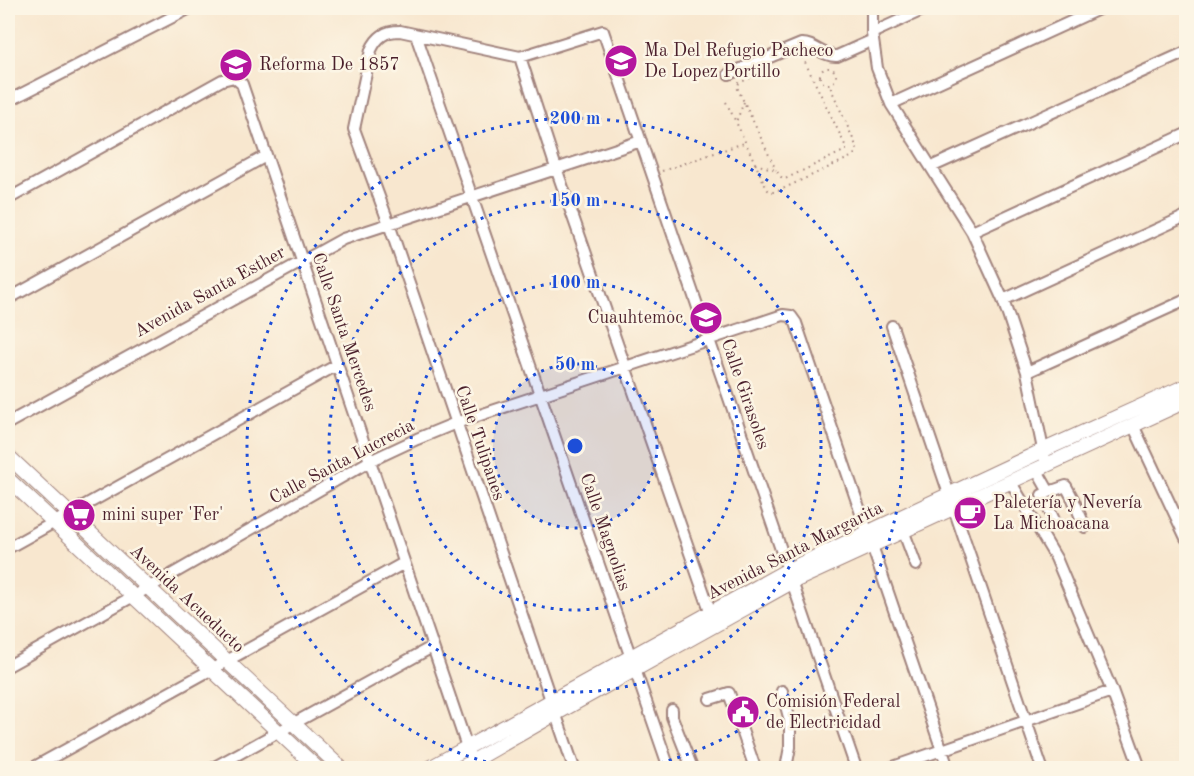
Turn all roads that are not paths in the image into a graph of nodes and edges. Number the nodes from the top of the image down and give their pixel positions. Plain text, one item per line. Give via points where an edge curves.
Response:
1 (190, 8) edge
2 (872, 8) edge
3 (927, 8) edge
4 (1101, 8) edge
5 (416, 35) junction
6 (872, 36) junction
7 (1186, 52) edge
8 (520, 57) junction
9 (729, 74) dead end
10 (8, 101) edge
11 (891, 104) junction
12 (1186, 134) edge
13 (640, 141) junction
14 (266, 156) junction
15 (931, 167) junction
16 (556, 168) junction
17 (472, 196) junction
18 (8, 199) edge
19 (1186, 216) edge
20 (389, 224) junction
21 (972, 232) junction
22 (302, 261) junction
23 (8, 299) edge
24 (1003, 300) junction
25 (1186, 300) edge
26 (892, 326) dead end
27 (709, 339) junction
28 (337, 365) junction
29 (626, 367) junction
30 (1027, 372) junction
31 (1186, 386) edge
32 (541, 395) junction
33 (1186, 401) edge
34 (8, 423) edge
35 (456, 423) junction
36 (1133, 425) junction
37 (8, 456) edge
38 (370, 461) junction
39 (1042, 461) junction
40 (8, 479) edge
41 (1010, 481) junction
42 (1049, 492) junction
43 (951, 501) junction
44 (69, 514) junction
45 (54, 522) junction
46 (1054, 522) dead end
47 (1084, 527) dead end
48 (903, 530) junction
49 (871, 538) junction
50 (1186, 538) edge
51 (8, 548) edge
52 (404, 563) junction
53 (916, 565) dead end
54 (790, 576) junction
55 (148, 588) junction
56 (133, 596) junction
57 (713, 619) junction
58 (432, 647) junction
59 (226, 661) junction
60 (633, 663) junction
61 (8, 666) edge
62 (211, 670) junction
63 (782, 691) dead end
64 (1112, 692) junction
65 (710, 699) dead end
66 (553, 708) junction
67 (672, 710) dead end
68 (1026, 721) junction
69 (294, 724) junction
70 (279, 732) junction
71 (466, 748) junction
72 (942, 750) junction
73 (467, 765) edge
74 (785, 767) edge
75 (33, 768) edge
76 (213, 768) edge
77 (317, 768) edge
78 (341, 768) edge
79 (430, 768) edge
80 (574, 768) edge
81 (669, 768) edge
82 (692, 768) edge
83 (755, 768) edge
84 (773, 768) edge
85 (856, 768) edge
86 (890, 768) edge
87 (948, 768) edge
88 (1042, 768) edge
89 (1140, 768) edge

1 - 10 street
2 - 6 street
3 - 6 street
4 - 11 street
5 - 8 street
5 - 17 street, Calle Magnolias
5 - 20 street, Calle Tulipanes via 394,31 375,41 354,129
6 - 9 street via 837,56 801,44
6 - 11 street via 877,68
7 - 15 street
8 - 13 street, Calle Girasoles via 603,31
8 - 16 street
11 - 15 street
12 - 21 street
13 - 16 street, Avenida Santa Esther
13 - 27 street, Calle Girasoles
14 - 18 street, Calle Santa Mercedes via 242,84 234,77 222,80
14 - 22 street, Calle Santa Mercedes
14 - 23 street
15 - 21 street
16 - 17 street, Avenida Santa Esther
16 - 29 street
17 - 20 street, Avenida Santa Esther
17 - 32 street, Calle Magnolias
19 - 24 street
20 - 22 street, Avenida Santa Esther via 343,239
20 - 35 street, Calle Tulipanes
21 - 24 street
22 - 28 street, Calle Santa Mercedes
22 - 34 street, Avenida Santa Esther
24 - 30 street
25 - 30 street
26 - 43 street
27 - 29 street, Calle Santa Lucrecia
27 - 49 street, Calle Santa Lucrecia via 783,315 791,316
27 - 54 street, Calle Girasoles
28 - 38 street, Calle Santa Mercedes
28 - 44 street
29 - 32 street, Calle Santa Lucrecia
29 - 57 street
30 - 39 street
31 - 39 main road, Avenida Santa Margarita
32 - 35 street, Calle Santa Lucrecia
32 - 60 street, Calle Magnolias
33 - 36 main road, Avenida Santa Margarita
35 - 38 street, Calle Santa Lucrecia
35 - 66 street, Calle Tulipanes
36 - 39 main road, Avenida Santa Margarita
36 - 50 street
37 - 44 main road, Avenida Acueducto
38 - 52 street, Calle Santa Mercedes
38 - 55 street, Calle Santa Lucrecia
39 - 41 main road, Avenida Santa Margarita
39 - 42 street
39 - 43 main road, Avenida Santa Margarita
40 - 45 main road, Avenida Acueducto
41 - 43 main road, Avenida Santa Margarita
41 - 64 street via 1056,558
42 - 46 street via 1042,495
42 - 47 street via 1066,486
43 - 48 main road, Avenida Santa Margarita
43 - 49 main road, Avenida Santa Margarita
43 - 68 street
44 - 45 street
44 - 55 main road, Avenida Acueducto
45 - 51 street
45 - 56 main road, Avenida Acueducto
48 - 49 main road, Avenida Santa Margarita
48 - 53 street
49 - 54 main road, Avenida Santa Margarita
49 - 72 street
52 - 58 street, Calle Santa Mercedes
52 - 59 street
54 - 57 main road, Avenida Santa Margarita
54 - 85 street, Calle Girasoles
55 - 56 street, Calle Santa Lucrecia
55 - 59 main road, Avenida Acueducto
56 - 61 street, Calle Santa Lucrecia
56 - 62 main road, Avenida Acueducto
57 - 60 main road, Avenida Santa Margarita
58 - 69 street
58 - 71 street, Calle Santa Mercedes
59 - 62 street
59 - 69 main road, Avenida Acueducto
60 - 66 main road, Avenida Santa Margarita
60 - 81 street, Calle Magnolias
62 - 70 main road, Avenida Acueducto
62 - 75 street
63 - 74 street via 790,722
64 - 68 street
64 - 89 street
65 - 83 street via 729,693
66 - 71 main road, Avenida Santa Margarita
66 - 73 main road, Avenida Santa Margarita
66 - 80 street, Calle Tulipanes
67 - 82 street
68 - 72 street
68 - 88 street
69 - 70 street
69 - 78 main road, Avenida Acueducto
70 - 76 street
70 - 77 main road, Avenida Acueducto
71 - 73 street, Calle Santa Mercedes
71 - 79 main road, Avenida Santa Margarita
72 - 86 street
72 - 87 street
74 - 84 street

